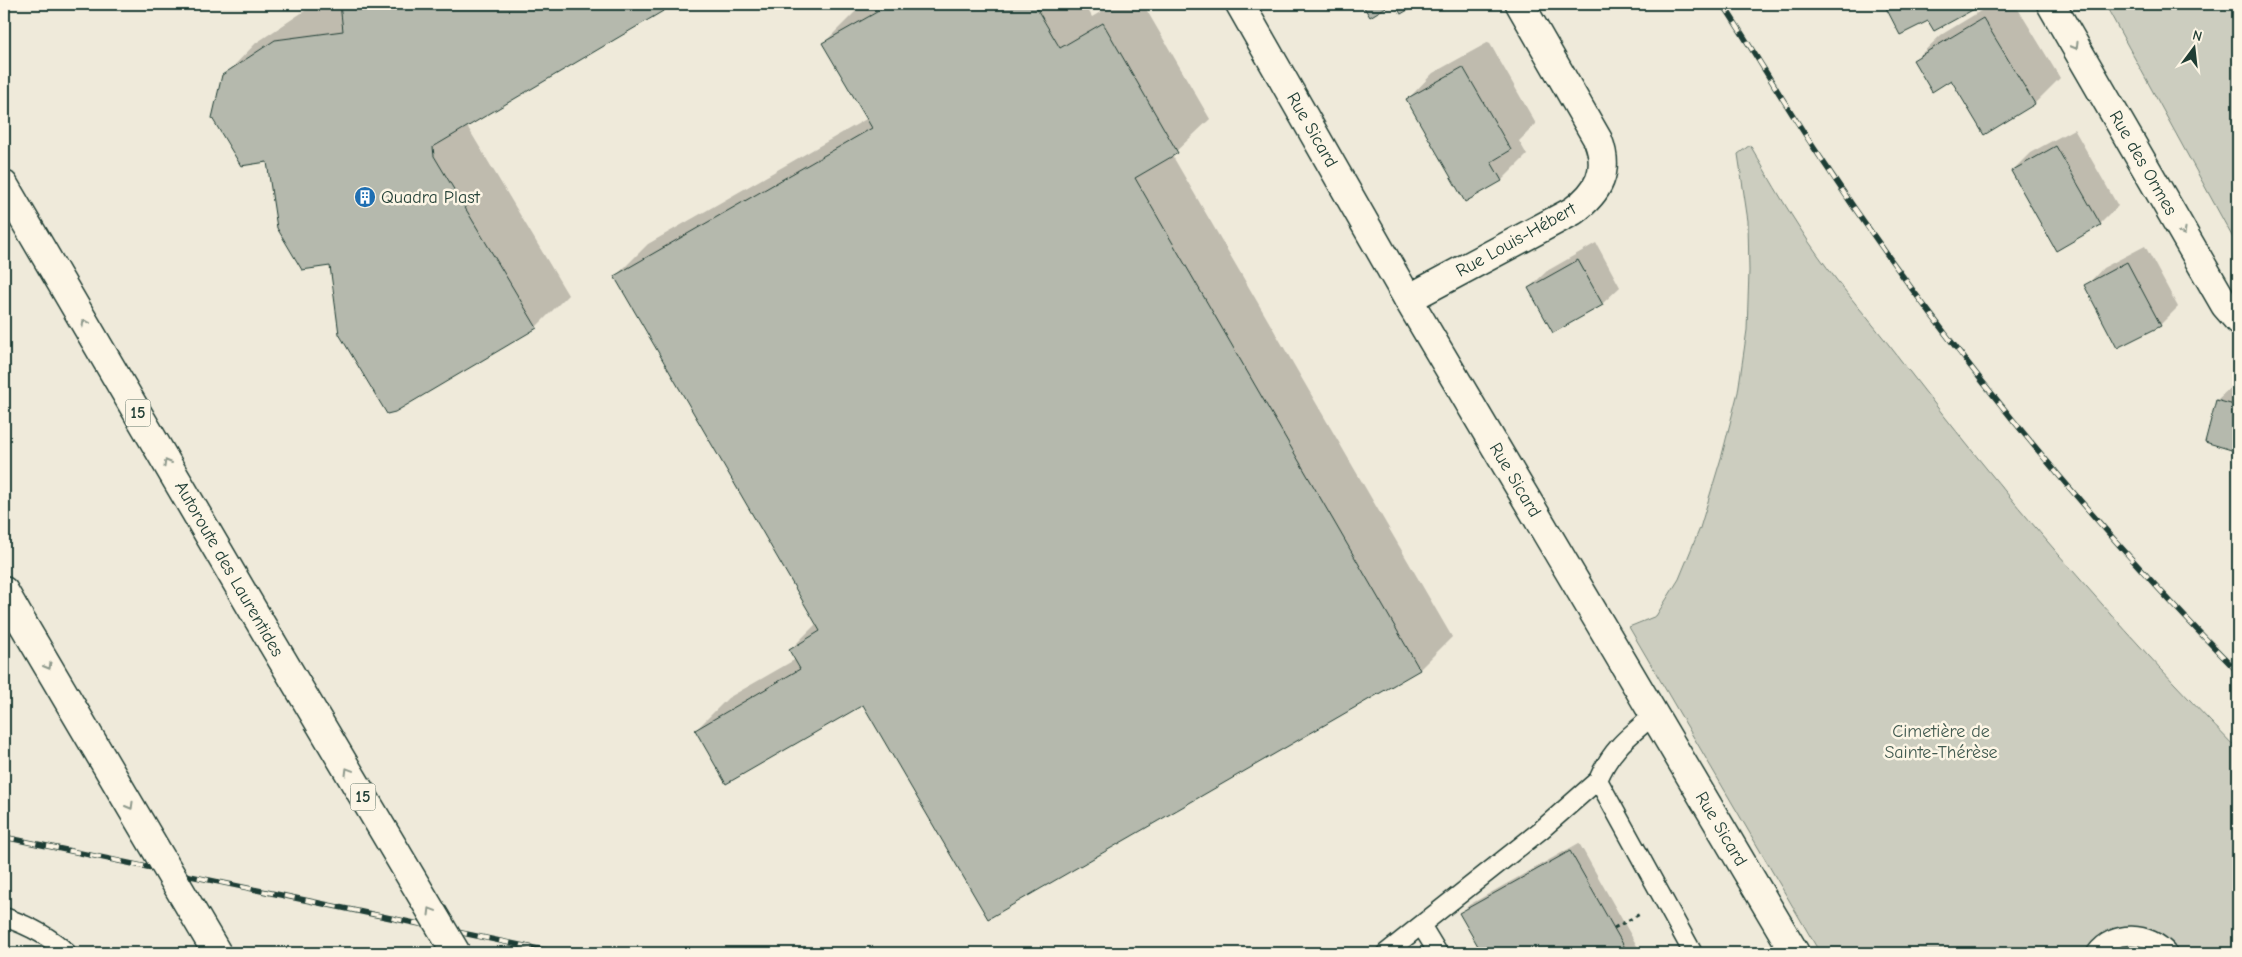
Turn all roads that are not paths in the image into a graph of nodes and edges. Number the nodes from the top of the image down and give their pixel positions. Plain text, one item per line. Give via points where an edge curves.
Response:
1 (1240, 4) edge
2 (1520, 4) edge
3 (2051, 4) edge
4 (4, 185) edge
5 (1408, 299) junction
6 (2238, 320) edge
7 (4, 591) edge
8 (1654, 715) junction
9 (1598, 780) junction
10 (4, 917) edge
11 (1421, 925) junction
12 (67, 953) edge
13 (217, 953) edge
14 (456, 953) edge
15 (1386, 953) edge
16 (1438, 953) edge
17 (1693, 953) edge
18 (1795, 953) edge
19 (2096, 953) edge
20 (2168, 953) edge

1 - 5 main road, Rue Sicard
2 - 5 main road, Rue Louis-Hébert via 1598,140 1604,162 1602,175 1594,192 1573,211
3 -> 6 main road, Rue des Ormes via 2225,305
14 -> 4 main road, Autoroute des Laurentides / 15, bridge
5 - 8 main road, Rue Sicard
7 -> 13 main road, bridge
8 - 9 lane via 1617,747
8 - 18 main road, Rue Sicard
9 - 11 lane via 1541,830
9 - 17 lane
10 - 12 lane via 44,935
11 - 15 lane
11 - 16 lane
19 - 20 lane via 2108,940 2133,936 2155,942

